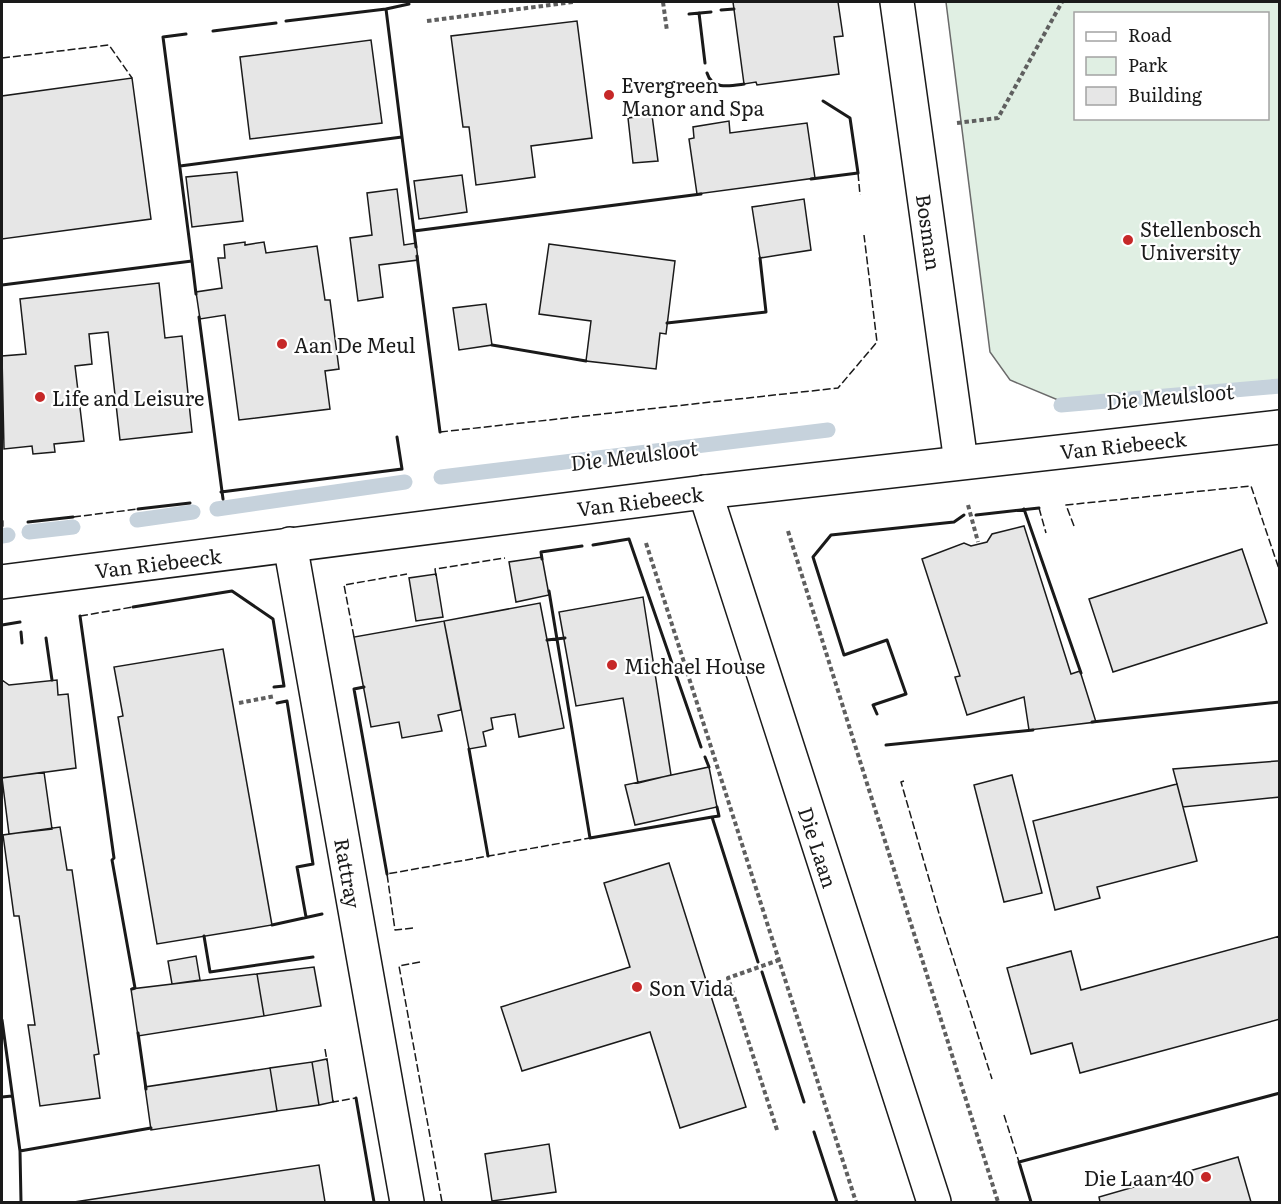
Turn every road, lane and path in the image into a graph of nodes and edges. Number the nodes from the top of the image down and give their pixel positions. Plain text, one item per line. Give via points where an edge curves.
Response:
1 (573, 2) edge
2 (663, 2) edge
3 (897, 2) edge
4 (1062, 2) edge
5 (427, 21) dead end
6 (667, 31) dead end
7 (957, 123) dead end
8 (1280, 428) edge
9 (960, 462) junction
10 (705, 492) junction
11 (967, 495) dead end
12 (788, 531) dead end
13 (644, 534) dead end
14 (978, 542) dead end
15 (290, 544) junction
16 (2, 582) edge
17 (274, 696) dead end
18 (239, 702) dead end
19 (779, 960) junction
20 (777, 1130) dead end
21 (407, 1203) edge
22 (856, 1203) edge
23 (934, 1203) edge
24 (999, 1203) edge

1 - 5 path
2 - 6 path
3 - 9 street, Bosman
4 - 7 path via 998,118
8 - 9 street, Van Riebeeck
9 - 10 street, Van Riebeeck
10 - 15 street, Van Riebeeck
10 - 23 street, Die Laan
11 - 14 path
12 - 24 path
13 - 19 path
15 - 16 street, Van Riebeeck
15 - 21 street, Rattray
17 - 18 path
19 - 20 path via 728,978
19 - 22 path

